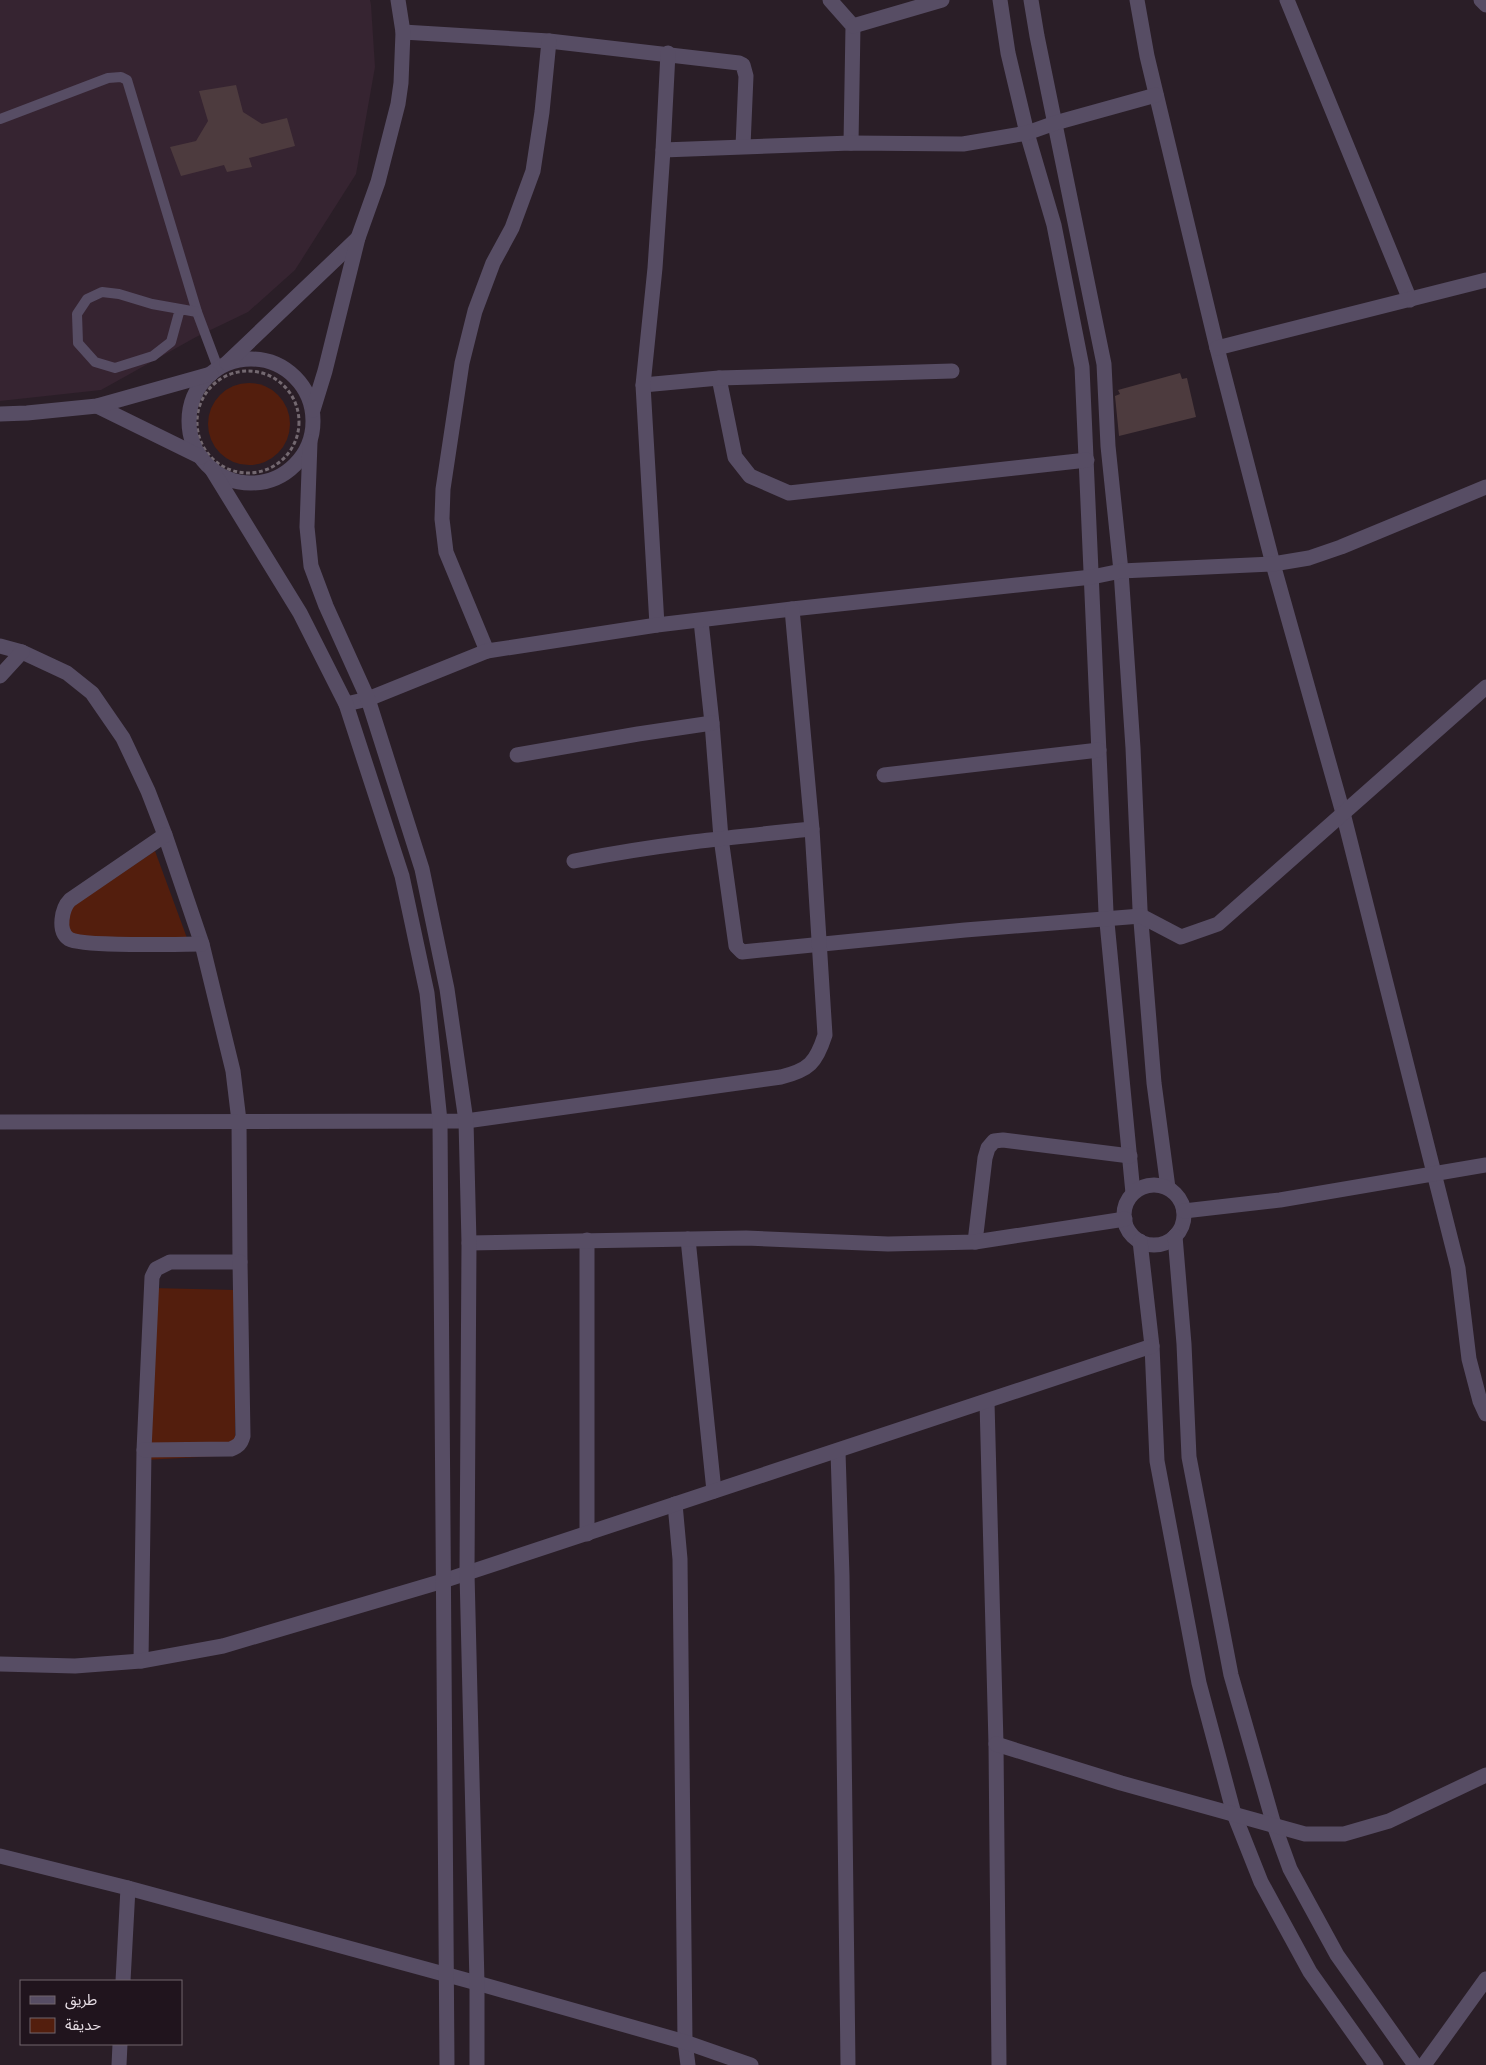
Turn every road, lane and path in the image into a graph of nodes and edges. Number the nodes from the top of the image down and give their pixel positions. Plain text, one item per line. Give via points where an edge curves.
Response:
1 (398, 0) edge
2 (830, 0) edge
3 (942, 0) edge
4 (1000, 0) edge
5 (1031, 0) edge
6 (1137, 0) edge
7 (1287, 0) edge
8 (1481, 0) edge
9 (1486, 5) edge
10 (853, 26) junction
11 (402, 32) junction
12 (549, 41) junction
13 (668, 53) junction
14 (1156, 95) junction
15 (0, 119) edge
16 (1055, 123) junction
17 (1027, 133) junction
18 (851, 143) junction
19 (744, 146) junction
20 (664, 150) junction
21 (358, 238) junction
22 (1486, 280) edge
23 (1410, 300) junction
24 (180, 309) junction
25 (197, 312) junction
26 (1217, 348) junction
27 (218, 368) junction
28 (952, 371) dead end
29 (275, 378) joint
30 (719, 378) junction
31 (643, 385) junction
32 (97, 406) junction
33 (313, 410) junction
34 (0, 414) edge
35 (310, 442) junction
36 (1086, 460) junction
37 (206, 462) junction
38 (1486, 487) edge
39 (1273, 564) junction
40 (1121, 571) junction
41 (1092, 577) junction
42 (792, 609) junction
43 (701, 621) junction
44 (657, 626) junction
45 (0, 646) edge
46 (487, 650) junction
47 (22, 652) junction
48 (0, 676) edge
49 (1485, 694) edge
50 (368, 699) junction
51 (346, 704) junction
52 (712, 724) junction
53 (1099, 750) junction
54 (516, 754) dead end
55 (884, 775) dead end
56 (1343, 812) junction
57 (812, 829) junction
58 (165, 835) junction
59 (721, 838) junction
60 (574, 861) dead end
61 (1141, 916) junction
62 (1107, 919) junction
63 (202, 944) junction
64 (820, 944) junction
65 (239, 1120) junction
66 (440, 1120) junction
67 (466, 1121) junction
68 (0, 1122) edge
69 (1130, 1156) junction
70 (1486, 1165) edge
71 (1434, 1173) junction
72 (1168, 1188) junction
73 (1133, 1193) junction
74 (1184, 1211) junction
75 (1125, 1219) junction
76 (1175, 1236) junction
77 (688, 1239) junction
78 (587, 1240) junction
79 (1140, 1241) junction
80 (469, 1242) junction
81 (975, 1242) junction
82 (240, 1262) junction
83 (1152, 1346) junction
84 (987, 1402) junction
85 (1486, 1414) edge
86 (144, 1450) junction
87 (838, 1452) junction
88 (714, 1491) junction
89 (675, 1504) junction
90 (587, 1534) junction
91 (468, 1573) junction
92 (443, 1581) junction
93 (142, 1660) junction
94 (0, 1664) edge
95 (996, 1744) junction
96 (1486, 1775) edge
97 (1234, 1814) junction
98 (1274, 1825) junction
99 (0, 1856) edge
100 (128, 1888) junction
101 (448, 1975) junction
102 (1486, 1979) edge
103 (123, 1980) edge
104 (477, 1983) junction
105 (685, 2042) junction
106 (120, 2045) edge
107 (119, 2065) edge
108 (448, 2065) edge
109 (476, 2065) edge
110 (688, 2065) edge
111 (751, 2065) edge
112 (848, 2065) edge
113 (999, 2065) edge
114 (1376, 2065) edge
115 (1415, 2065) edge
116 (1424, 2065) edge

1 - 11 street
2 - 10 street
3 - 10 street
4 - 17 street via 1008,53
5 - 16 street
6 - 14 street
7 - 23 street
8 - 9 street
10 - 18 street
11 - 12 street
11 - 21 street via 401,83 395,118 378,182
12 - 13 street
12 - 46 street via 533,171 475,311 462,363 443,489 446,552
13 - 19 street via 743,65 746,76
13 - 20 street
14 - 16 street
14 - 26 street
15 - 25 lane via 108,78 127,80
16 - 17 street
16 - 40 street via 1104,364 1108,446
17 - 18 street via 963,144
17 - 36 street via 1054,225 1082,367
18 - 19 street
19 - 20 street
20 - 31 street
21 - 27 street
21 - 33 street
22 - 23 street
23 - 26 street
24 - 24 lane via 102,292 87,299 77,314 78,343 95,362 115,368 153,356 171,342
24 - 25 lane
25 - 27 lane
26 - 39 street
27 - 32 street
27 - 33 street via 248,358 270,361 290,372 305,389
27 - 37 street via 200,385 190,413 194,443
28 - 30 street
29 - 29 path via 289,391 298,409 299,430 293,448 279,463 261,472 241,473 222,467 207,453 199,435 198,415 204,396 218,381 236,372 256,371
30 - 31 street
30 - 36 street via 735,457 750,476 788,493
31 - 44 street
32 - 34 street
32 - 37 street
33 - 35 street
35 - 37 street via 290,470 259,483 225,477
35 - 50 street via 307,527 311,566
36 - 41 street
37 - 51 street via 300,613
38 - 39 street via 1341,547 1309,558
39 - 40 street
39 - 56 street
40 - 41 street
40 - 61 street
41 - 42 street
41 - 53 street
42 - 43 street
42 - 57 street
43 - 44 street
43 - 52 street
44 - 46 street
45 - 47 street
46 - 50 street
47 - 48 street
47 - 58 street via 67,673 92,693 123,738
49 - 56 street
50 - 51 street
50 - 67 street via 422,870 447,989
51 - 66 street via 402,876 427,993
52 - 54 street
52 - 59 street
53 - 55 street
53 - 62 street
56 - 61 street via 1218,924 1181,937
56 - 71 street
57 - 59 street
57 - 64 street
58 - 63 street
58 - 63 street via 70,900 63,912 65,934 69,938 96,943
59 - 60 street via 615,852
59 - 64 street via 738,950 747,952
61 - 62 street
61 - 72 street via 1154,1083
62 - 64 street
62 - 69 street
63 - 65 street via 233,1071
64 - 67 street via 825,1035 812,1063 799,1072
65 - 66 street
65 - 68 street
65 - 82 street
66 - 67 street
66 - 92 street
67 - 80 street
69 - 73 street
69 - 81 street via 994,1141 985,1158
70 - 71 street
71 - 74 street via 1280,1200
71 - 85 street via 1458,1268 1468,1359
72 - 73 street via 1150,1185
72 - 74 street via 1181,1202
73 - 75 street via 1125,1209
74 - 76 street via 1184,1220
75 - 79 street via 1133,1236
75 - 81 street
76 - 79 street via 1158,1244
76 - 98 street via 1189,1457 1231,1675
77 - 78 street
77 - 81 street via 888,1244
77 - 88 street
78 - 80 street
78 - 90 street
79 - 83 street
80 - 91 street
82 - 86 street via 170,1262 156,1270 152,1277
82 - 86 street via 241,1442 231,1449
83 - 84 street
83 - 97 street via 1157,1461 1199,1682
84 - 87 street
84 - 95 street
86 - 93 street
87 - 88 street
87 - 112 street
88 - 89 street
89 - 90 street
89 - 105 street via 680,1559
90 - 91 street
91 - 92 street
91 - 104 street
92 - 93 street via 223,1646
92 - 101 street
93 - 94 street via 75,1666
95 - 97 street
95 - 113 street
96 - 98 street via 1389,1821 1344,1834 1305,1834
97 - 98 street
97 - 114 street via 1261,1882 1310,1972
98 - 115 street via 1290,1868 1337,1955
99 - 100 street
100 - 101 street
100 - 103 street
101 - 104 street
101 - 108 street
102 - 116 street
104 - 105 street
104 - 109 street
105 - 110 street
105 - 111 street
106 - 107 street

